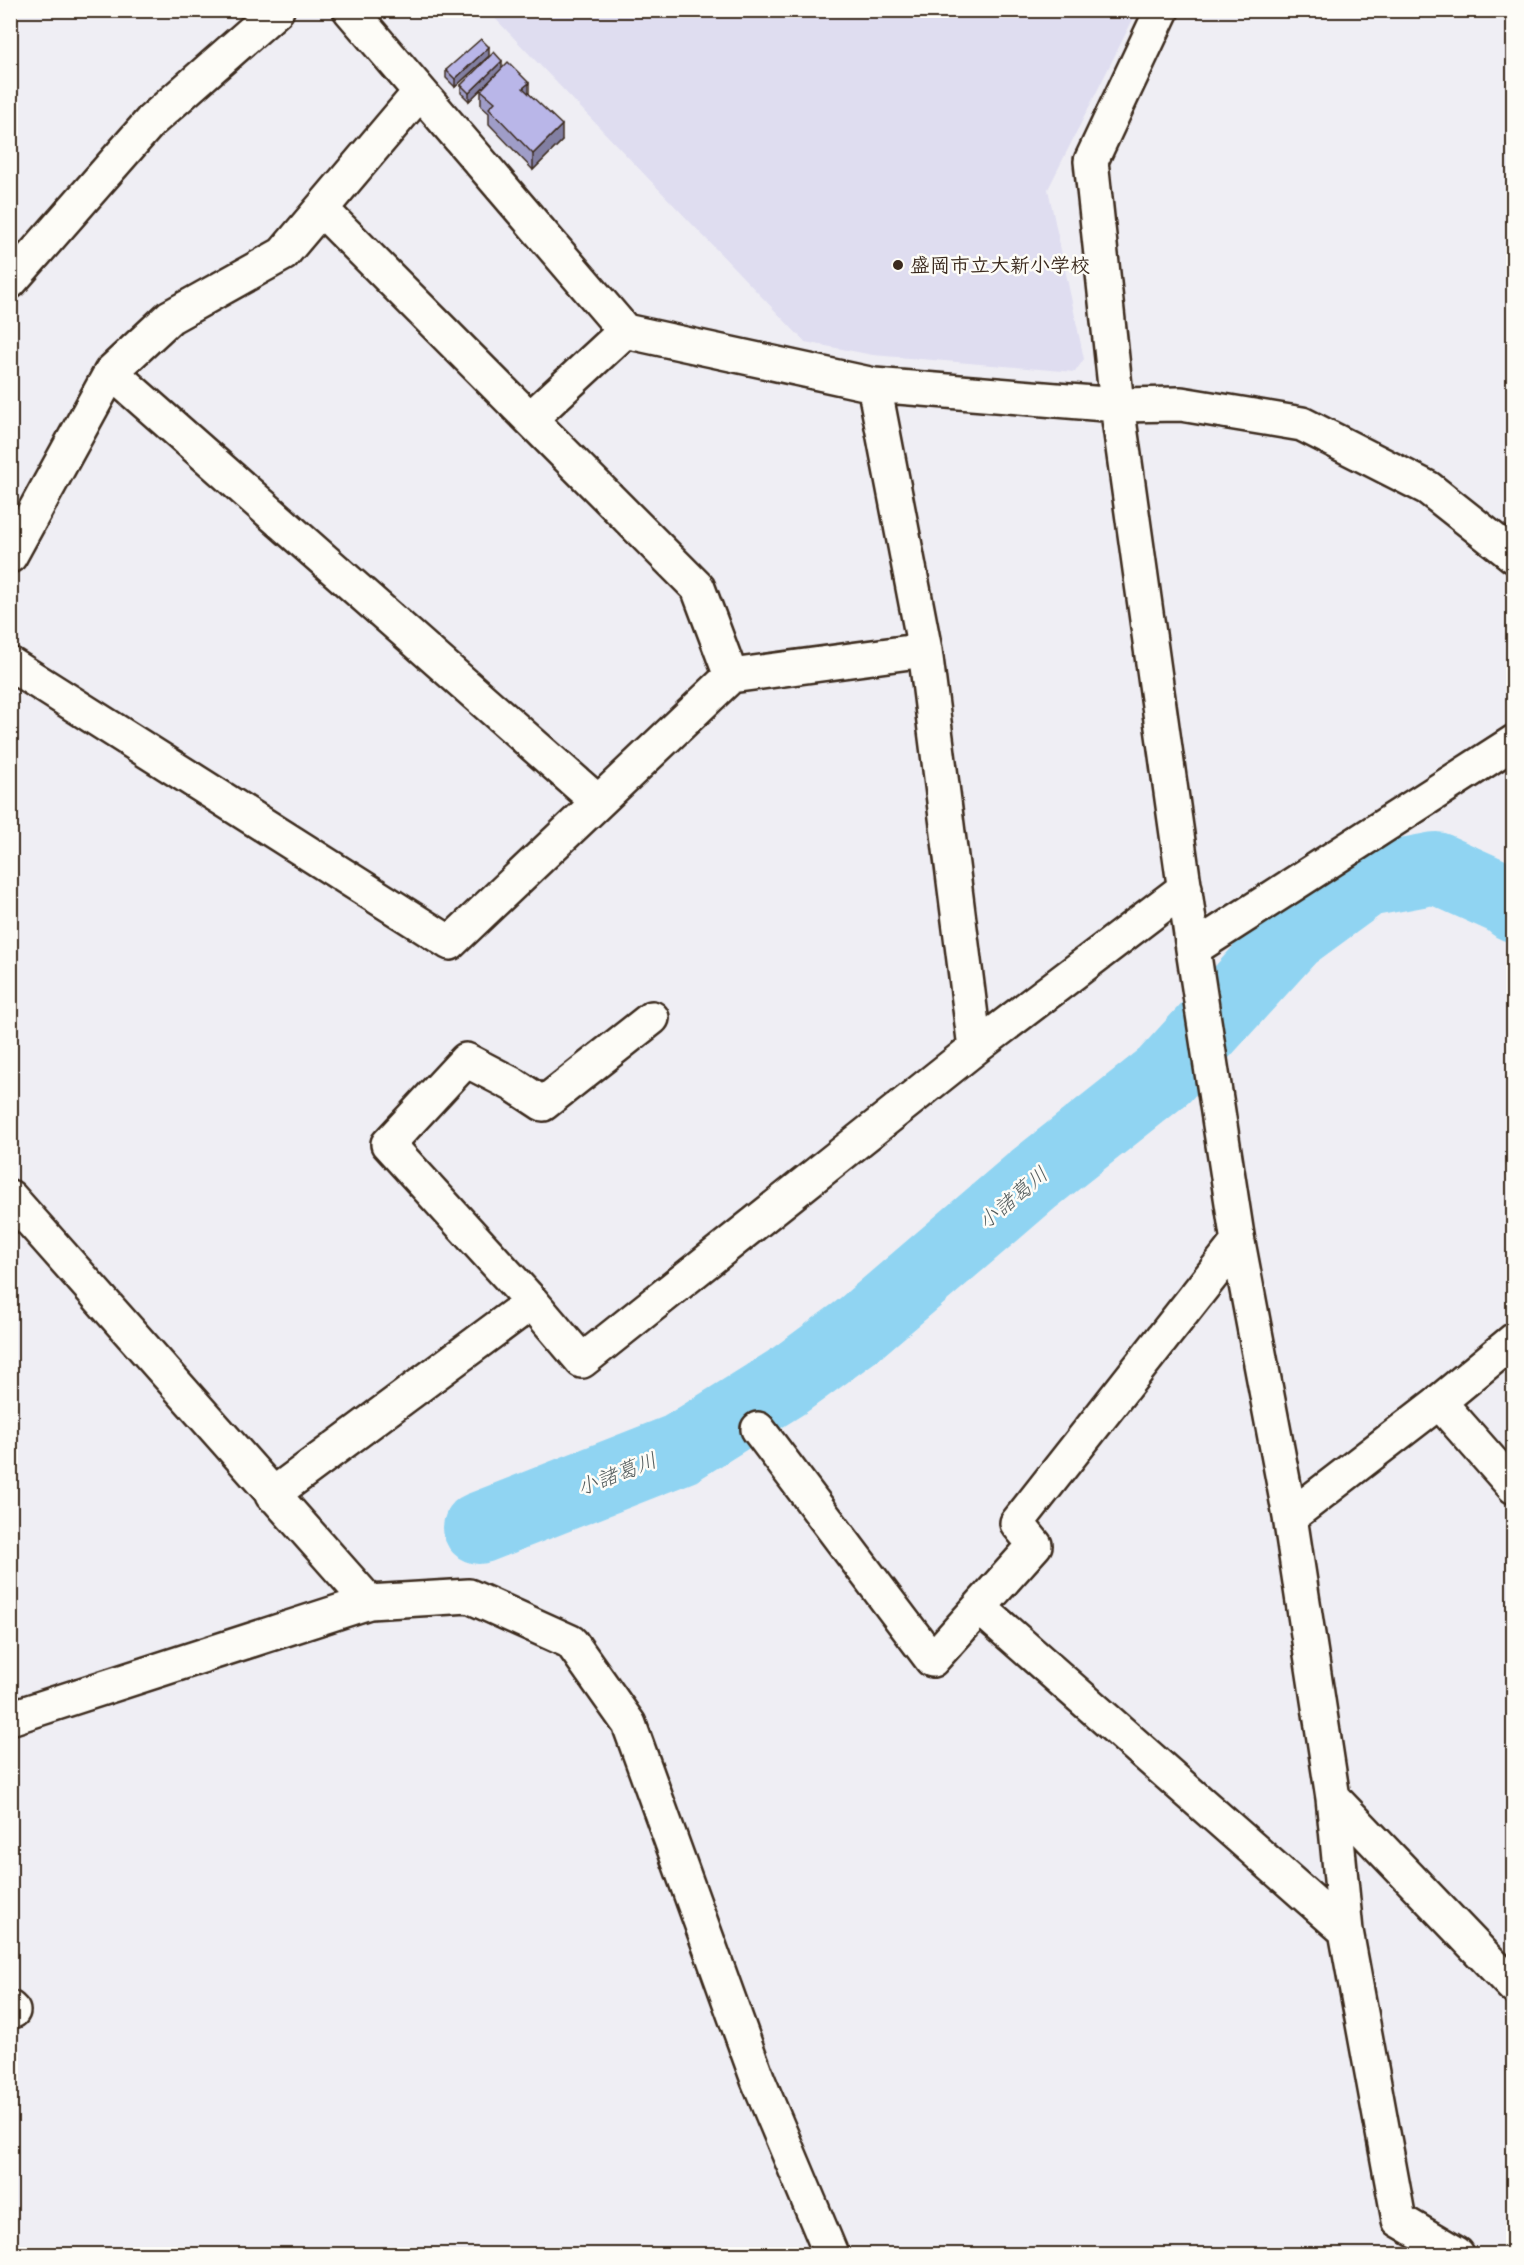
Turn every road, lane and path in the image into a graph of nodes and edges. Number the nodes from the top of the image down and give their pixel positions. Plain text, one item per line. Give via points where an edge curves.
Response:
1 (277, 10) edge
2 (350, 10) edge
3 (1162, 10) edge
4 (420, 92) junction
5 (321, 209) junction
6 (10, 282) edge
7 (625, 331) junction
8 (111, 372) junction
9 (874, 385) junction
10 (1117, 405) junction
11 (530, 419) junction
12 (10, 556) edge
13 (1514, 556) edge
14 (925, 650) junction
15 (10, 664) edge
16 (730, 676) junction
17 (1514, 742) edge
18 (598, 802) junction
19 (1185, 888) junction
20 (1193, 949) junction
21 (652, 1018) dead end
22 (975, 1048) junction
23 (10, 1197) edge
24 (1238, 1242) junction
25 (532, 1302) junction
26 (1514, 1340) edge
27 (1438, 1402) junction
28 (758, 1429) dead end
29 (1514, 1487) edge
30 (272, 1495) junction
31 (1290, 1517) junction
32 (369, 1602) junction
33 (980, 1608) junction
34 (10, 1718) edge
35 (1333, 1798) junction
36 (1346, 1931) junction
37 (1514, 1988) edge
38 (831, 2254) edge
39 (1457, 2254) edge

1 - 6 street via 151,122
2 - 4 street
3 - 10 street via 1091,161
4 - 5 street
4 - 7 street
5 - 8 street via 283,254 170,317
5 - 11 street
7 - 9 street
7 - 11 street
8 - 12 street
8 - 18 street
9 - 10 street
9 - 14 street
10 - 13 street via 1181,404 1302,424 1428,488
10 - 19 street
11 - 16 street via 698,588
14 - 16 street
14 - 22 street
15 - 18 street via 450,943
16 - 18 street
17 - 20 street
19 - 20 street
19 - 22 street
20 - 24 street
21 - 25 street via 543,1104 466,1060 388,1144
22 - 25 street via 582,1361
23 - 30 street
24 - 31 street
24 - 33 street via 1017,1523 1035,1545
25 - 30 street
26 - 27 street
27 - 29 street
27 - 31 street
28 - 33 street via 932,1660
30 - 32 street
31 - 35 street
32 - 34 street
32 - 38 street via 469,1596 571,1642 578,1651 629,1724 758,2080
33 - 36 street
35 - 36 street
35 - 37 street
36 - 39 street via 1399,2220

